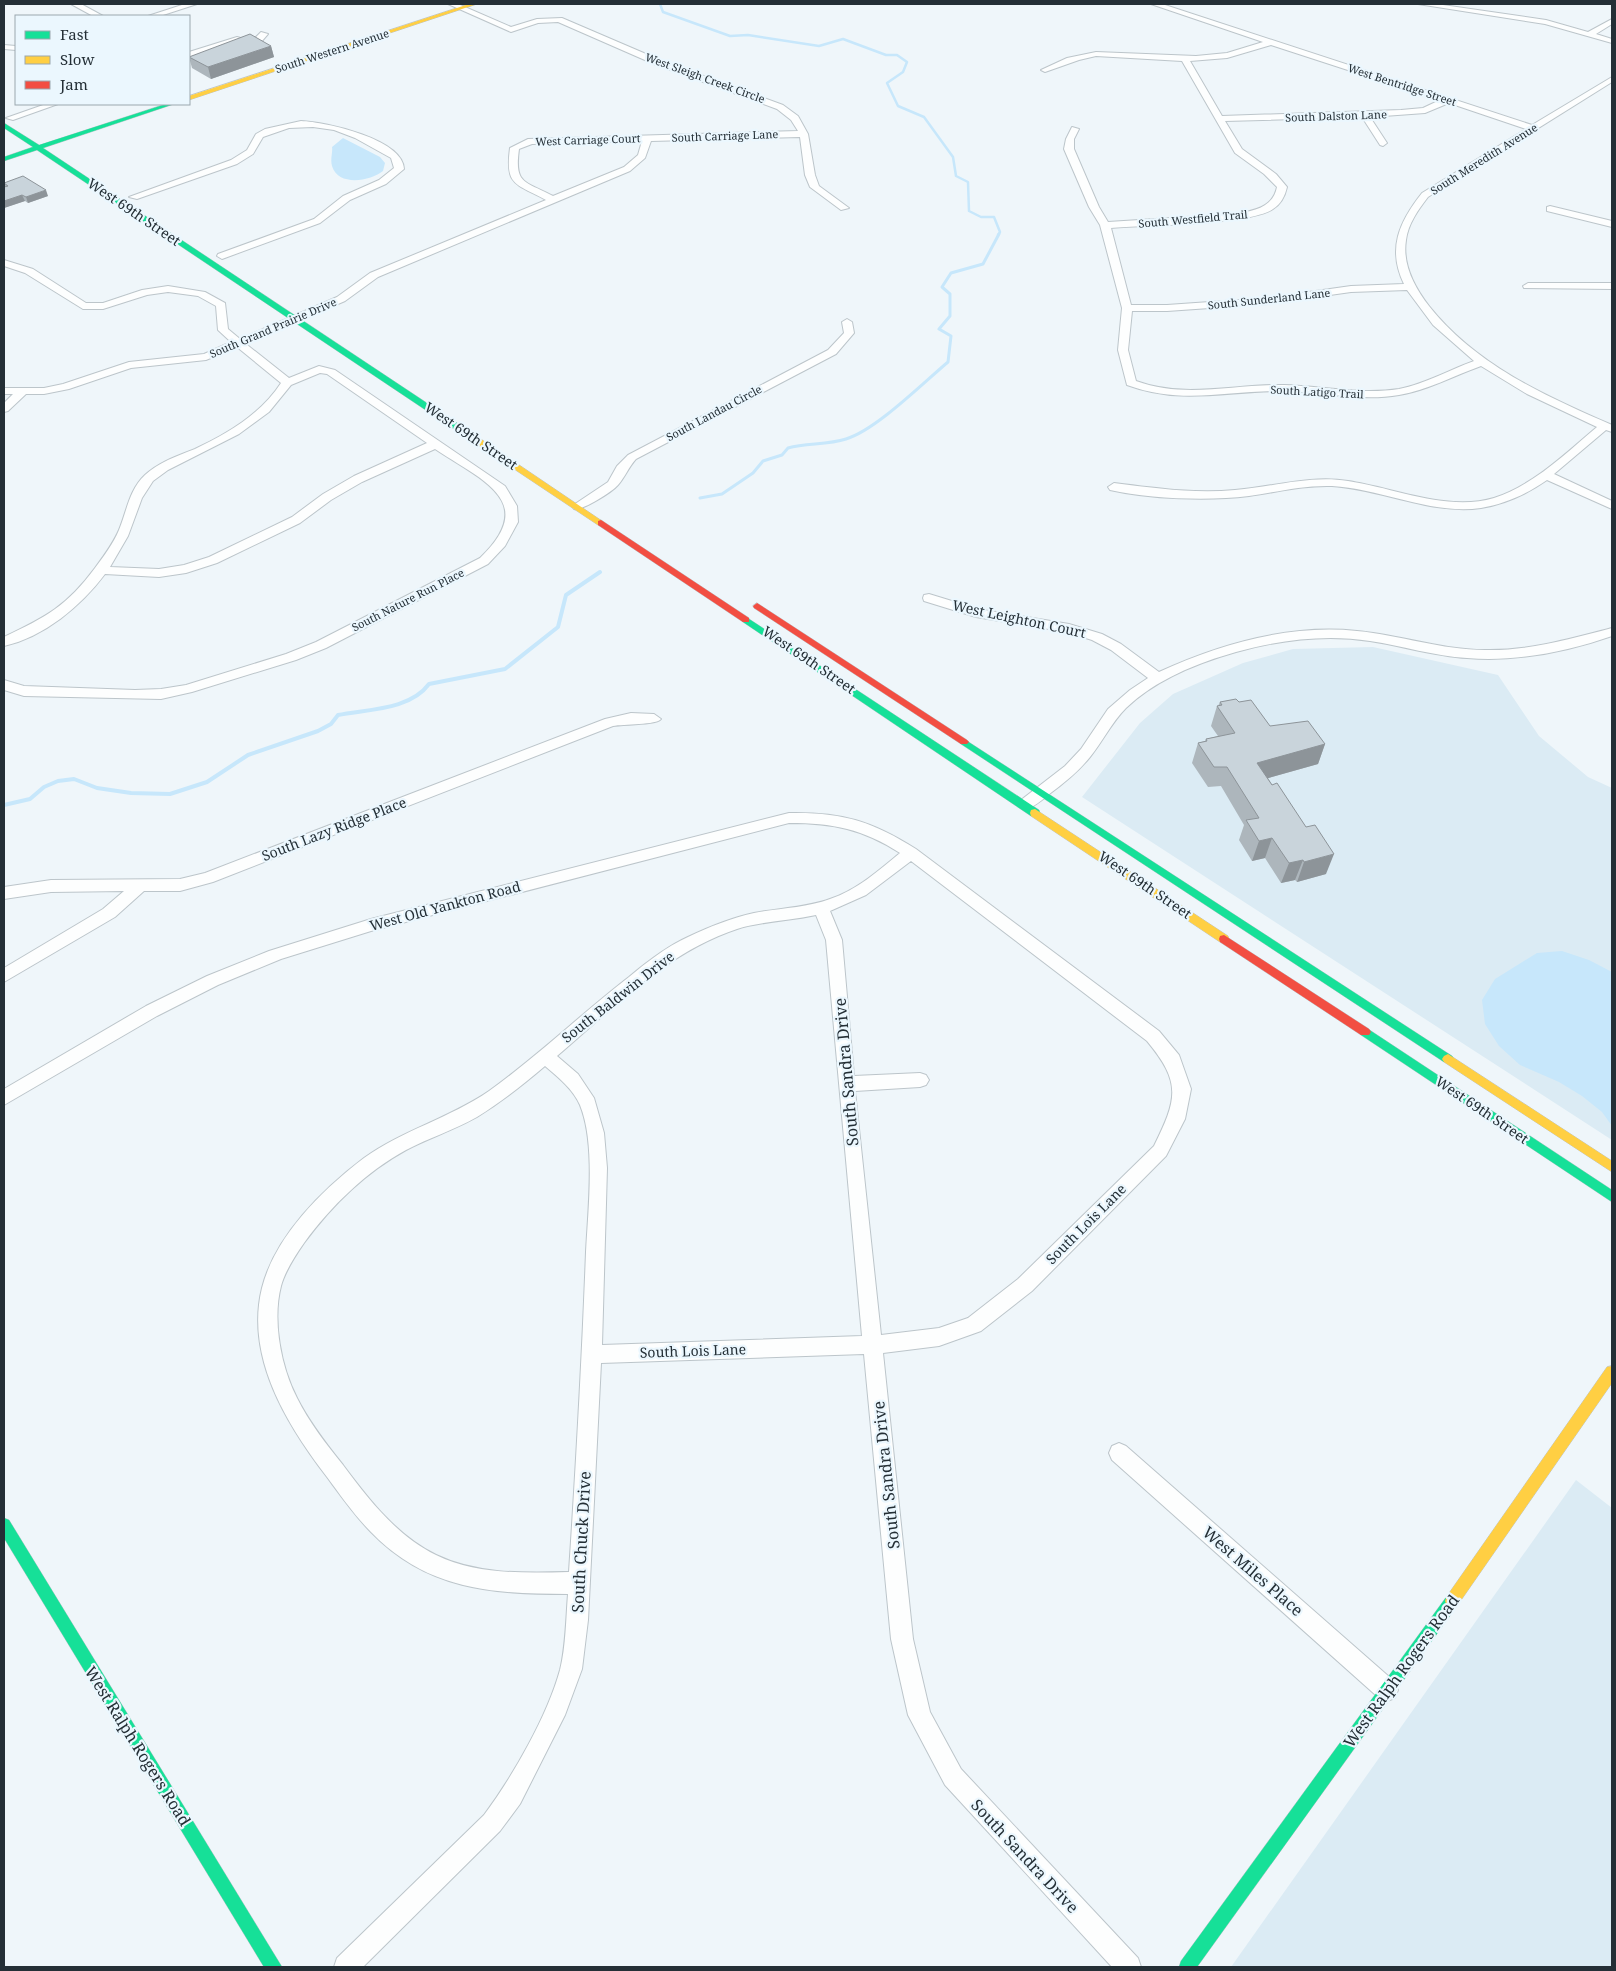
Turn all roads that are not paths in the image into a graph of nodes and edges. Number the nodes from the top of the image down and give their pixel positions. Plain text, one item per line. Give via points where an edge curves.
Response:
1 (76, 4) edge
2 (193, 4) edge
3 (474, 4) edge
4 (1155, 4) edge
5 (1422, 4) edge
6 (456, 6) edge
7 (96, 15) edge
8 (155, 15) edge
9 (1612, 21) edge
10 (1590, 34) junction
11 (1612, 41) edge
12 (1271, 42) junction
13 (190, 55) edge
14 (1184, 58) junction
15 (190, 61) edge
16 (1045, 70) dead end
17 (1612, 79) edge
18 (190, 98) edge
19 (1449, 100) junction
20 (32, 105) edge
21 (50, 105) edge
22 (168, 105) edge
23 (1365, 115) junction
24 (5, 117) edge
25 (1220, 119) junction
26 (1533, 128) junction
27 (1075, 129) dead end
28 (804, 134) junction
29 (647, 138) junction
30 (51, 143) junction
31 (1383, 143) dead end
32 (39, 148) junction
33 (4, 160) edge
34 (134, 197) junction
35 (553, 200) junction
36 (150, 208) dead end
37 (844, 208) dead end
38 (1550, 210) dead end
39 (1612, 224) edge
40 (1105, 225) junction
41 (218, 253) junction
42 (4, 262) edge
43 (208, 262) junction
44 (239, 267) dead end
45 (1528, 286) dead end
46 (1612, 286) edge
47 (1410, 287) junction
48 (293, 302) dead end
49 (1127, 308) junction
50 (308, 312) junction
51 (294, 318) junction
52 (323, 322) dead end
53 (847, 322) dead end
54 (240, 343) junction
55 (1480, 363) junction
56 (287, 383) junction
57 (4, 391) edge
58 (1148, 391) joint
59 (22, 392) junction
60 (4, 409) edge
61 (1608, 427) edge
62 (435, 444) junction
63 (1546, 475) junction
64 (1114, 487) dead end
65 (577, 488) dead end
66 (597, 501) junction
67 (1612, 504) edge
68 (578, 506) junction
69 (100, 570) junction
70 (929, 598) dead end
71 (751, 602) dead end
72 (1612, 632) edge
73 (4, 642) edge
74 (1158, 678) junction
75 (4, 685) edge
76 (654, 718) dead end
77 (1042, 792) junction
78 (1026, 804) junction
79 (911, 853) junction
80 (141, 885) junction
81 (4, 893) edge
82 (821, 908) junction
83 (4, 976) edge
84 (545, 1055) junction
85 (920, 1080) dead end
86 (846, 1084) junction
87 (4, 1098) edge
88 (1612, 1167) edge
89 (1612, 1197) edge
90 (873, 1345) junction
91 (592, 1354) junction
92 (1612, 1372) edge
93 (1118, 1453) dead end
94 (4, 1524) edge
95 (578, 1583) junction
96 (1387, 1690) junction
97 (274, 1967) edge
98 (346, 1967) edge
99 (1128, 1967) edge
100 (1188, 1967) edge

1 - 7 street
2 - 8 street
3 - 6 main road, South Western Avenue
4 - 12 street, West Bentridge Street
5 - 10 street via 1530,19
6 - 18 main road, South Western Avenue
6 - 28 street, West Sleigh Creek Circle via 511,30 549,19 567,23 657,62 780,107 795,118
9 - 10 street
10 - 11 street
12 - 14 street via 1242,54
12 - 19 street, West Bentridge Street
13 - 15 street via 264,34 258,39
14 - 16 street via 1098,54 1075,58
14 - 25 street, South Westfield Trail
17 - 26 street, South Meredith Avenue
19 - 23 street, South Dalston Lane via 1425,110
19 - 26 street, West Bentridge Street
20 - 24 street
21 - 24 street
22 - 30 main road
23 - 25 street, South Dalston Lane
23 - 31 street
24 - 30 main road, West 69th Street
24 - 32 main road, West 69th Street
25 - 40 street, South Westfield Trail via 1238,150 1276,177 1282,187 1280,196 1270,207 1234,217
26 - 47 street, South Meredith Avenue via 1425,195 1414,209 1405,225 1400,245 1401,260
27 - 40 street via 1069,149
28 - 29 street, South Carriage Lane
28 - 37 street, West Sleigh Creek Circle via 815,187
29 - 35 street, South Grand Prairie Drive via 646,152 627,169
29 - 35 street, West Carriage Court via 531,141 515,148 512,169 517,180
30 - 32 main road
30 - 34 main road, West 69th Street
32 - 33 main road
32 - 43 main road, West 69th Street
34 - 36 main road, West 69th Street
34 - 41 street via 234,162 249,154 259,136 277,127 344,130 395,156 399,163 400,170 391,178 350,195 317,221
35 - 50 street, South Grand Prairie Drive via 374,275 341,300
38 - 39 street
40 - 49 street
41 - 43 main road
41 - 44 main road
42 - 54 street via 29,271 92,309 158,291 181,289 210,296 221,305 223,330
43 - 51 main road, West 69th Street
45 - 46 street
47 - 49 street, South Sunderland Lane via 1351,289 1257,302
47 - 55 street, South Meredith Avenue via 1438,325
48 - 50 main road
49 - 58 street via 1123,350 1127,372 1131,383
50 - 51 street, South Grand Prairie Drive
50 - 52 main road
51 - 54 street, South Grand Prairie Drive
51 - 68 main road, West 69th Street via 469,430
53 - 66 street, South Landau Circle via 849,333 832,352 632,457 620,468 613,484
54 - 56 street via 276,370
54 - 59 street, South Grand Prairie Drive via 206,356 129,365 65,388
55 - 58 street, South Latigo Trail via 1414,389 1388,393 1279,388 1200,393
55 - 61 street, South Meredith Avenue via 1566,410
56 - 62 street, South Nature Run Place via 319,369 331,372
56 - 69 street via 280,396 234,431 164,467 148,479 138,493 122,535
57 - 59 street, South Grand Prairie Drive
59 - 60 street
61 - 63 street
62 - 69 street via 358,479 296,520 213,560 160,573
62 - 75 street, South Nature Run Place via 501,489 511,507 511,526 500,546 484,561 320,645 187,689 135,694 24,691
63 - 64 street via 1524,491 1494,502 1462,504 1427,501 1347,484 1317,482 1234,494 1182,494
63 - 67 street
65 - 66 main road
66 - 68 street, South Landau Circle
68 - 78 main road, West 69th Street
69 - 73 street via 71,605 53,618
70 - 74 street, West Leighton Court via 985,615 1069,628 1097,637
71 - 77 main road, West 69th Street
72 - 74 street via 1590,640 1520,654 1467,654 1356,635 1290,636 1233,648
74 - 77 street via 1123,703 1102,726 1085,754
76 - 80 street, South Lazy Ridge Place via 610,722 208,878 180,885
77 - 78 street
77 - 88 main road, West 69th Street
78 - 89 main road, West 69th Street
79 - 82 street, South Baldwin Drive via 862,890
79 - 87 street, West Old Yankton Road via 877,832 846,822 814,817 789,818 370,925 229,974 87,1045
79 - 90 street, South Lois Lane via 1153,1036 1173,1060 1182,1090 1176,1118 1160,1151 1025,1285 974,1325 939,1337
80 - 81 street, South Lazy Ridge Place via 51,886
80 - 83 street via 109,913
82 - 84 street, South Baldwin Drive via 757,918 696,939 603,1005
82 - 86 street, South Sandra Drive via 834,940
84 - 91 street, South Chuck Drive via 572,1079 588,1102 595,1134 598,1168
84 - 95 street, South Baldwin Drive via 486,1102 384,1154 352,1178 290,1249 272,1286 269,1322 276,1367 284,1392 309,1436 350,1494 399,1545 459,1575 496,1583
85 - 86 street
86 - 90 street, South Sandra Drive
90 - 91 street, South Lois Lane
90 - 99 street, South Sandra Drive via 902,1640 919,1715 953,1777
91 - 95 street, South Chuck Drive
92 - 96 main road, West Ralph Rogers Road via 1485,1556
93 - 96 street, West Miles Place
94 - 97 main road, West Ralph Rogers Road
95 - 98 street, South Chuck Drive via 571,1669 550,1723 512,1796 492,1822
96 - 100 main road, West Ralph Rogers Road

